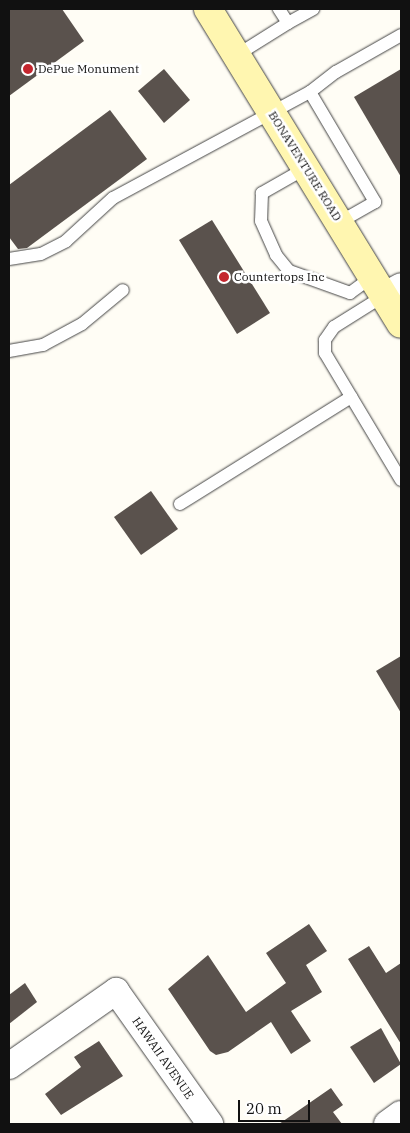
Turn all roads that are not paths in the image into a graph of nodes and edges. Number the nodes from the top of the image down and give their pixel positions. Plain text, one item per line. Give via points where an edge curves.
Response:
1 (208, 9) edge
2 (279, 9) edge
3 (313, 9) edge
4 (288, 23) junction
5 (401, 36) edge
6 (237, 55) junction
7 (310, 92) junction
8 (273, 114) junction
9 (306, 168) junction
10 (340, 222) junction
11 (9, 258) edge
12 (386, 286) edge
13 (123, 290) dead end
14 (401, 324) edge
15 (9, 351) edge
16 (351, 397) junction
17 (401, 480) edge
18 (180, 504) dead end
19 (9, 1066) edge
20 (401, 1114) edge
21 (210, 1124) edge
22 (387, 1124) edge

1 - 6 street, BONAVENTURE ROAD
2 - 4 lane
3 - 4 lane
4 - 6 lane
5 - 7 lane via 336,72
6 - 8 street, BONAVENTURE ROAD
7 - 8 lane
7 - 10 lane via 375,202
8 - 9 street, BONAVENTURE ROAD
8 - 11 lane via 113,198 66,241 41,254
9 - 10 street, BONAVENTURE ROAD
9 - 12 lane via 262,193 261,221 276,255 289,272 350,293
10 - 12 street, BONAVENTURE ROAD
12 - 14 street, BONAVENTURE ROAD
12 - 16 lane via 334,327 325,340 325,353
13 - 15 lane via 82,324 43,345
16 - 17 lane
16 - 18 lane
19 - 21 street, HAWAII AVENUE via 116,991
20 - 22 street

